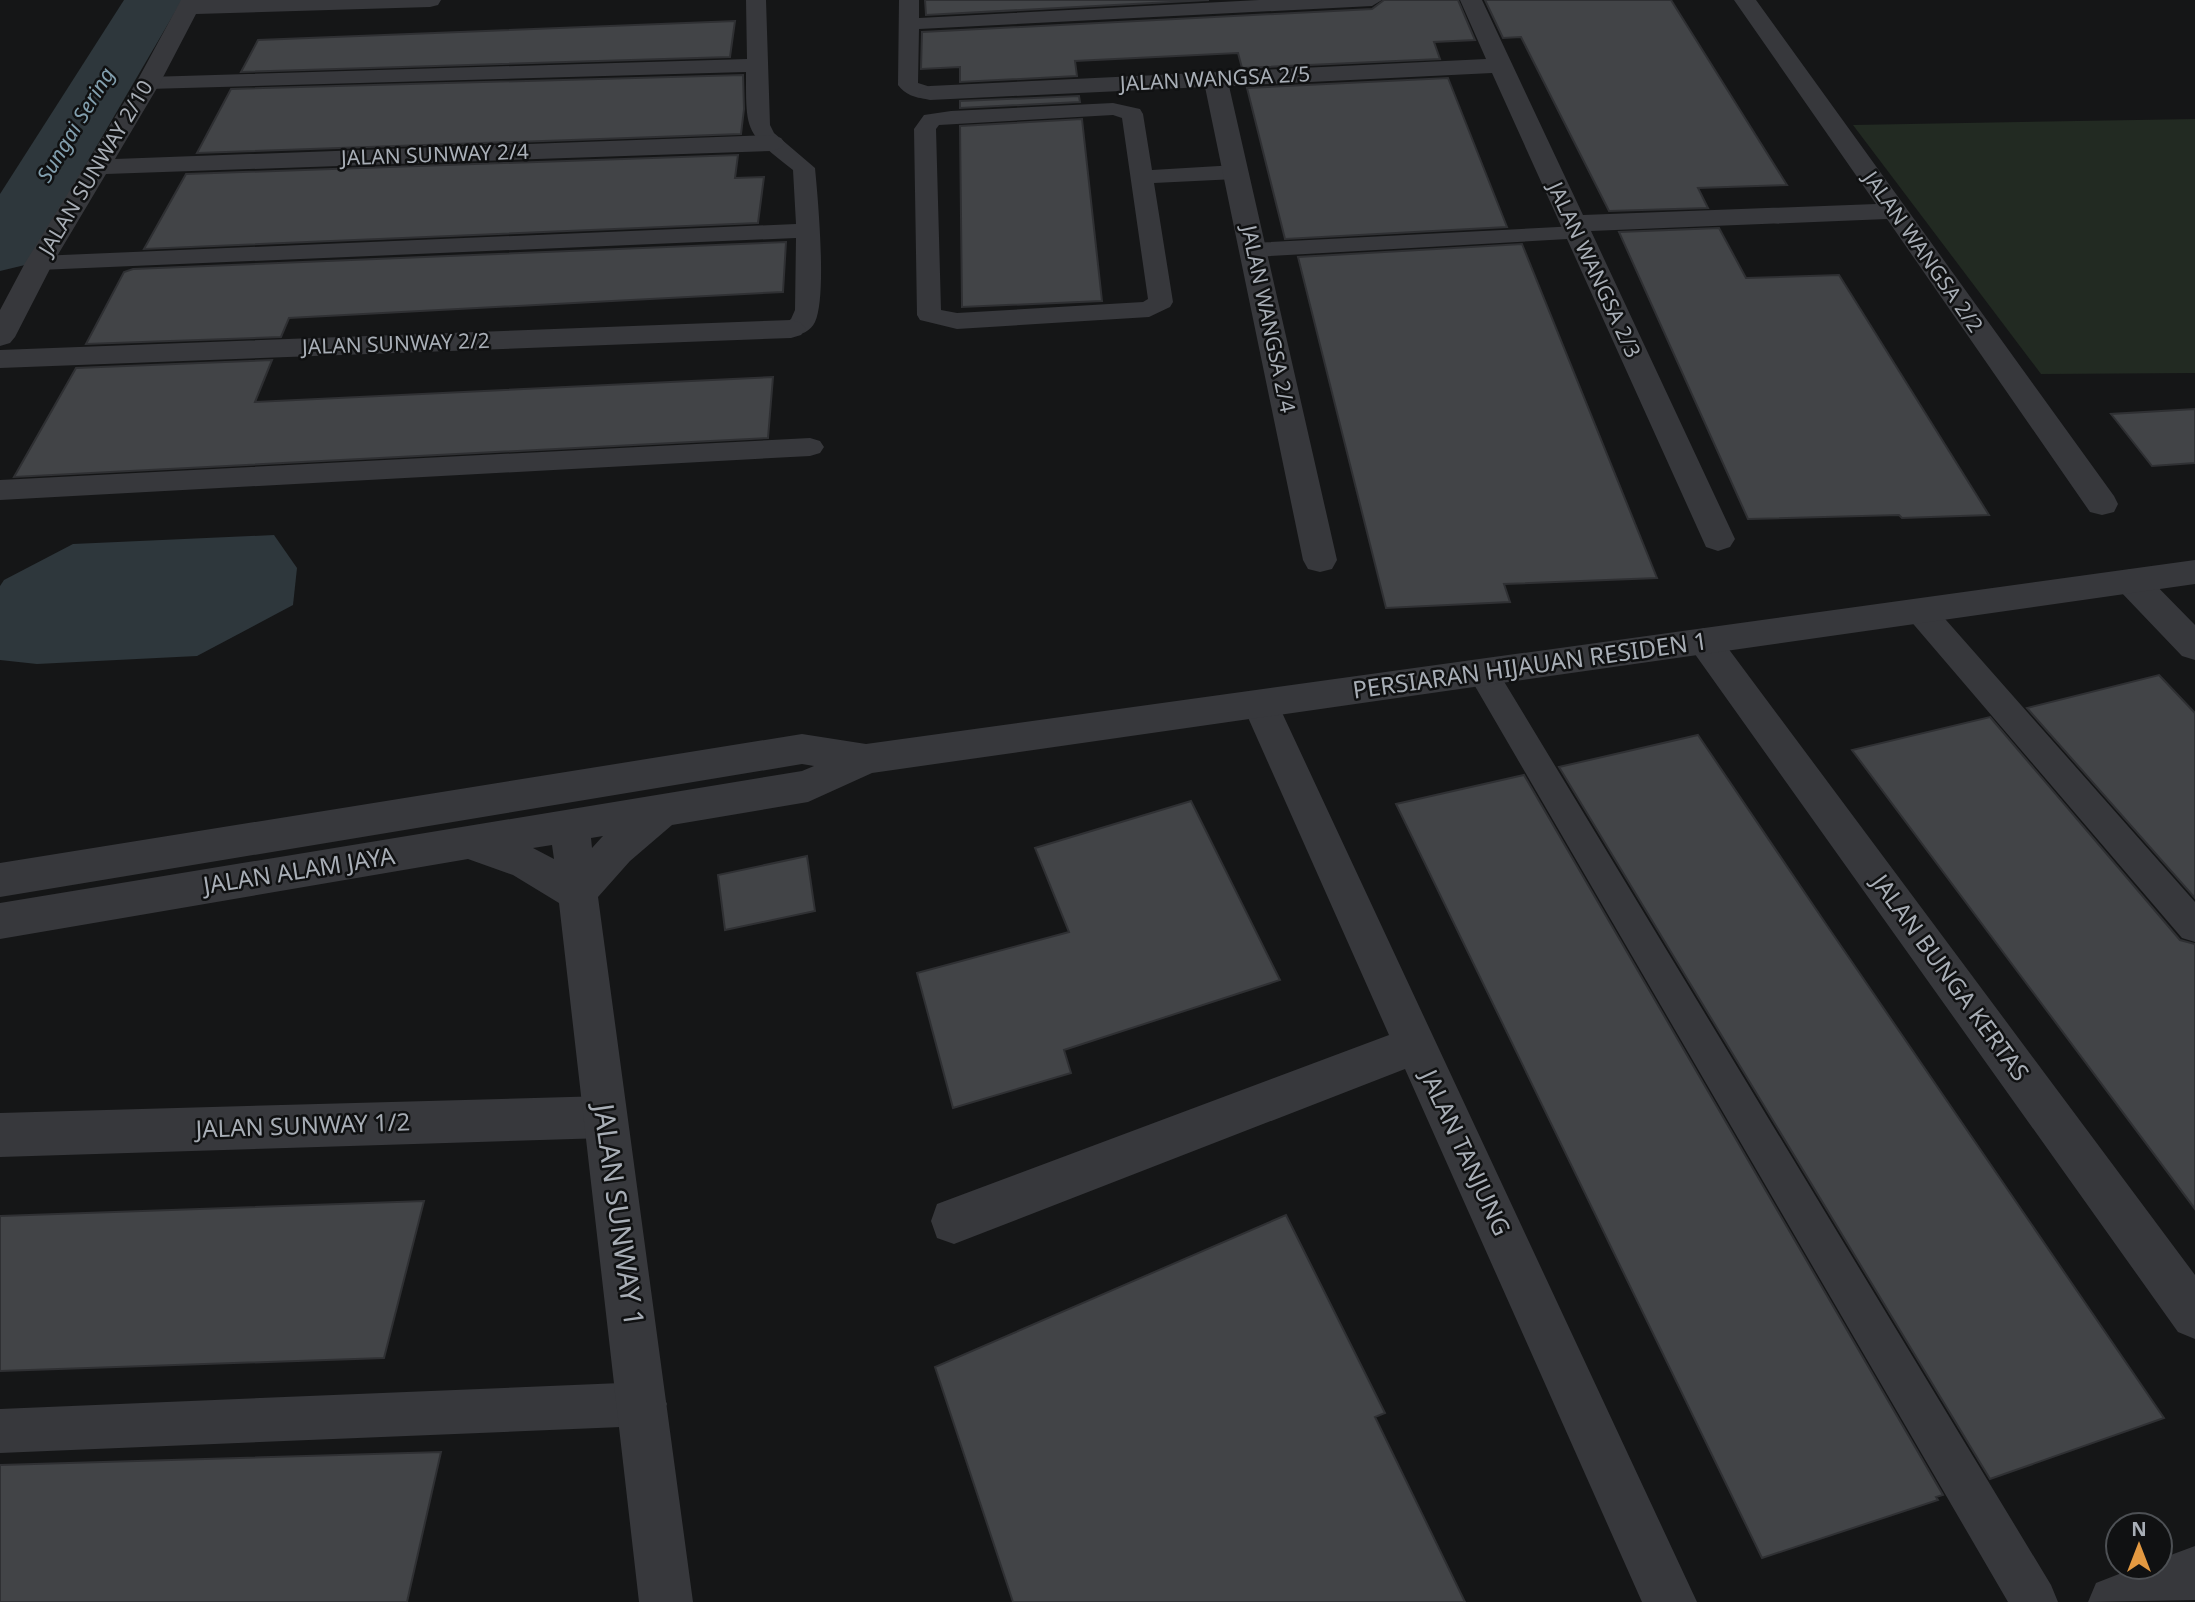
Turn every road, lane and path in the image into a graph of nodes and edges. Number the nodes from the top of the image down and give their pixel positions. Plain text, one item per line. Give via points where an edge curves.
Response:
1 (430, 0) edge
2 (755, 0) edge
3 (909, 0) edge
4 (1372, 0) edge
5 (1471, 0) edge
6 (1745, 0) edge
7 (190, 4) edge
8 (909, 24) junction
9 (758, 65) junction
10 (1500, 65) junction
11 (1215, 79) junction
12 (148, 83) junction
13 (930, 93) joint
14 (772, 143) junction
15 (97, 167) junction
16 (1236, 172) junction
17 (1142, 177) junction
18 (1894, 211) junction
19 (1575, 229) junction
20 (807, 231) junction
21 (1253, 250) junction
22 (39, 263) junction
23 (791, 329) joint
24 (0, 337) edge
25 (0, 359) edge
26 (810, 447) dead end
27 (0, 490) edge
28 (2102, 504) dead end
29 (1717, 539) dead end
30 (1320, 560) dead end
31 (2195, 572) edge
32 (2131, 581) junction
33 (1920, 611) junction
34 (1704, 641) junction
35 (2195, 647) edge
36 (1483, 673) junction
37 (1260, 704) junction
38 (866, 759) junction
39 (623, 777) junction
40 (518, 794) junction
41 (660, 811) junction
42 (570, 828) junction
43 (470, 843) junction
44 (0, 880) edge
45 (578, 893) junction
46 (14, 917) edge
47 (2195, 927) edge
48 (1416, 1045) junction
49 (605, 1117) junction
50 (0, 1135) edge
51 (954, 1221) dead end
52 (2195, 1315) edge
53 (645, 1404) junction
54 (0, 1431) edge
55 (2195, 1573) edge
56 (666, 1602) edge
57 (1670, 1602) edge
58 (2034, 1602) edge
59 (2115, 1602) edge

1 - 7 street
2 - 9 lane
3 - 8 lane
4 - 8 lane
5 - 10 street, JALAN WANGSA 2/3
6 - 18 street, JALAN WANGSA 2/2
7 - 12 street, JALAN SUNWAY 2/10
8 - 13 lane via 908,85
9 - 12 lane
9 - 14 lane via 756,113 760,131
10 - 11 street, JALAN WANGSA 2/5
10 - 19 street, JALAN WANGSA 2/3
11 - 13 street, JALAN WANGSA 2/5
11 - 16 street, JALAN WANGSA 2/4
12 - 15 street, JALAN SUNWAY 2/10
14 - 15 street, JALAN SUNWAY 2/4
14 - 20 lane via 804,168
15 - 22 street, JALAN SUNWAY 2/10
16 - 17 lane
16 - 21 street, JALAN WANGSA 2/4
17 - 17 lane via 1161,302 1149,309 957,321 929,316 925,129 932,120 1124,110 1132,114
18 - 19 street
18 - 28 street, JALAN WANGSA 2/2
19 - 21 lane
19 - 29 street, JALAN WANGSA 2/3
20 - 22 lane
20 - 23 lane via 807,310 802,323
21 - 30 street, JALAN WANGSA 2/4
22 - 24 street, JALAN SUNWAY 2/10
23 - 25 street, JALAN SUNWAY 2/2
26 - 27 lane
31 - 32 street, PERSIARAN HIJAUAN RESIDEN 1
32 - 33 street, PERSIARAN HIJAUAN RESIDEN 1
32 - 35 street
33 - 34 street, PERSIARAN HIJAUAN RESIDEN 1
33 - 47 lane
34 - 36 street, PERSIARAN HIJAUAN RESIDEN 1
34 - 52 street, JALAN BUNGA KERTAS
36 - 37 street, PERSIARAN HIJAUAN RESIDEN 1
36 - 58 lane
37 - 38 street, PERSIARAN HIJAUAN RESIDEN 1
37 - 48 street, JALAN TANJUNG
38 - 39 street, PERSIARAN HIJAUAN RESIDEN 1 via 802,749
38 - 41 street, PERSIARAN HIJAUAN RESIDEN 1 via 808,786
39 - 40 street, PERSIARAN HIJAUAN RESIDEN 1
39 - 42 street via 593,800
40 - 42 street via 548,808
40 - 44 street, JALAN ALAM JAYA
41 - 42 street, PERSIARAN HIJAUAN RESIDEN 1
41 - 45 street via 616,849
42 - 43 street, JALAN ALAM JAYA
42 - 45 street, JALAN SUNWAY 1
43 - 45 street via 527,863
43 - 46 street, JALAN ALAM JAYA
45 - 49 street, JALAN SUNWAY 1
48 - 51 street
48 - 57 street, JALAN TANJUNG
49 - 50 street, JALAN SUNWAY 1/2
49 - 53 street, JALAN SUNWAY 1
53 - 54 lane
53 - 56 street, JALAN SUNWAY 1
55 - 59 street

